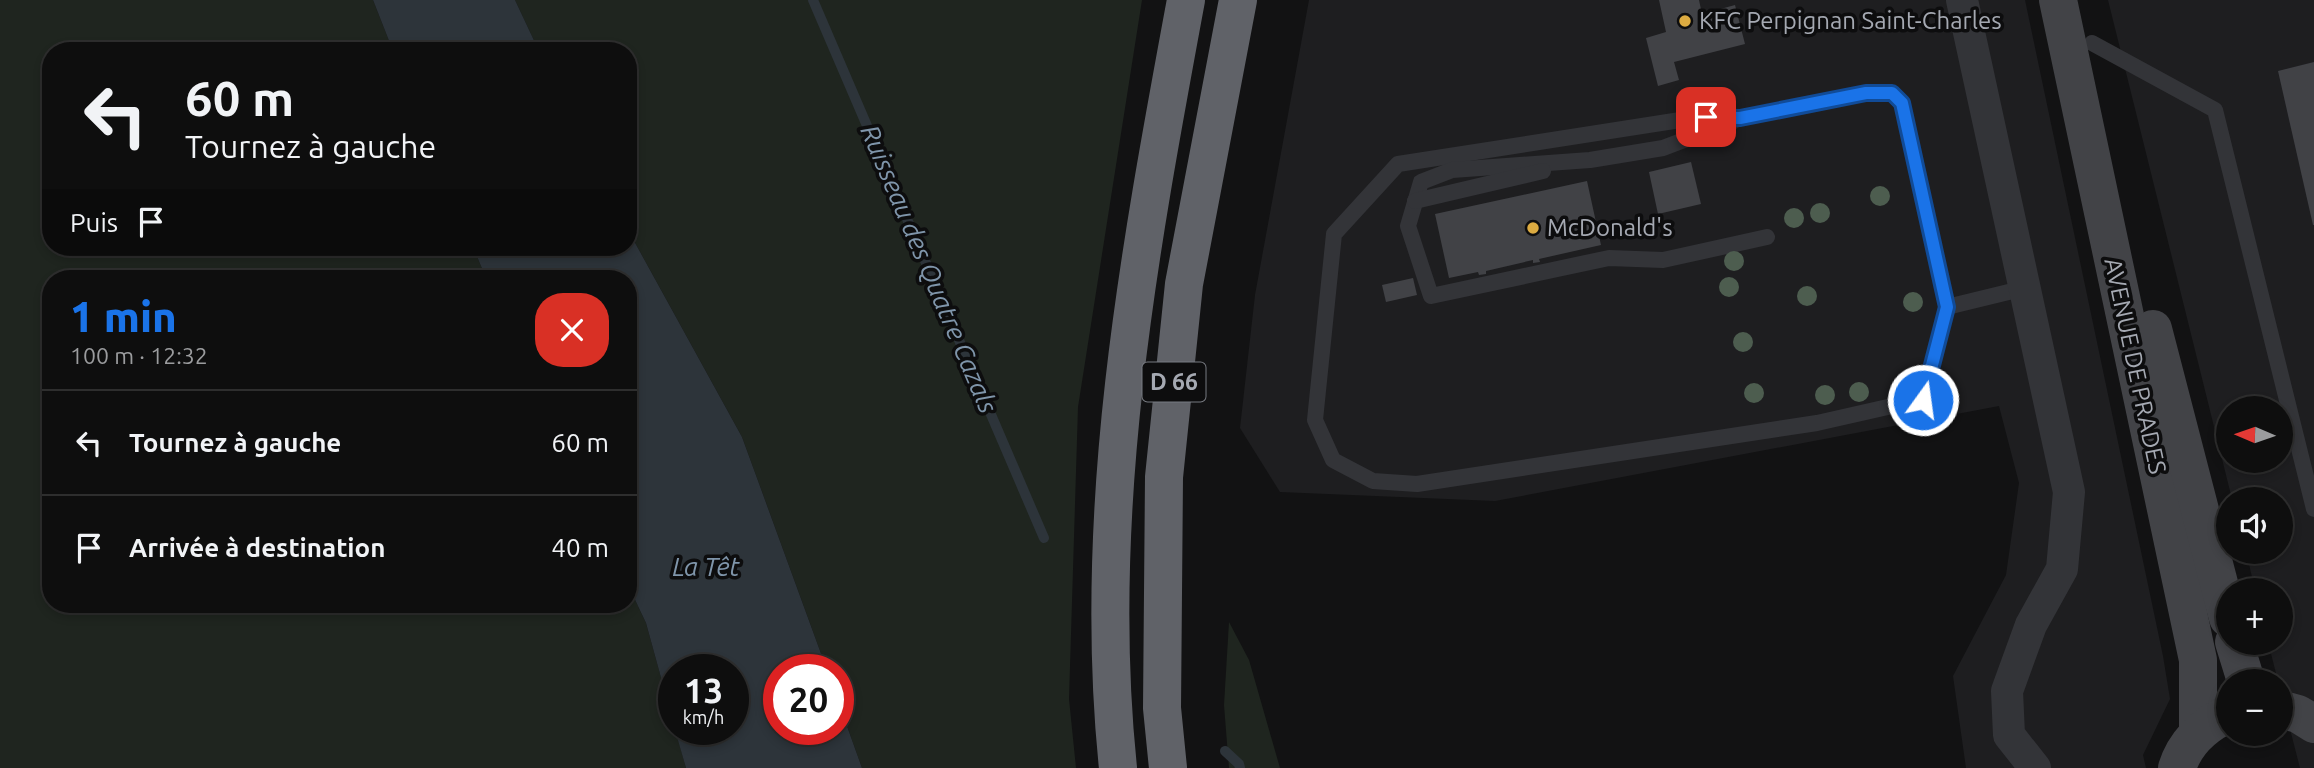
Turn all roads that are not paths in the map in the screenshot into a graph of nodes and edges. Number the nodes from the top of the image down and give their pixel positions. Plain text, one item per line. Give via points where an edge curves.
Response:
1 (1186, 0) edge
2 (1238, 0) edge
3 (1962, 0) edge
4 (2058, 0) edge
5 (2082, 0) edge
6 (2092, 43) junction
7 (1740, 118) junction
8 (1590, 160) junction
9 (1415, 201) junction
10 (1767, 237) dead end
11 (2025, 288) junction
12 (1947, 307) junction
13 (2314, 509) edge
14 (2218, 578) edge
15 (2213, 723) edge
16 (1118, 768) edge
17 (1168, 768) edge
18 (2035, 768) edge
19 (2177, 768) edge

1 - 16 highway, D 66 via 1119,411 1110,554 1110,697
2 - 17 highway, D 66 via 1184,284 1164,477 1162,708
3 - 11 street
4 - 15 main road, AVENUE DE PRADES
5 - 6 main road, AVENUE DE PRADES
6 - 13 lane via 2215,110
6 - 14 main road, AVENUE DE PRADES via 2156,341
7 - 8 lane via 1663,148
7 - 12 lane via 1866,93 1892,93 1902,103
7 - 12 lane via 1706,117 1398,164 1334,234 1315,420 1333,460 1373,481 1417,484 1817,423 1923,400
8 - 9 lane
8 - 9 lane via 1452,170 1421,182
9 - 10 lane via 1408,226 1431,296 1609,258 1663,260
11 - 12 lane
11 - 18 street via 2069,492 2062,569 2031,625 2007,691 2009,735
15 - 19 main road via 2181,756

